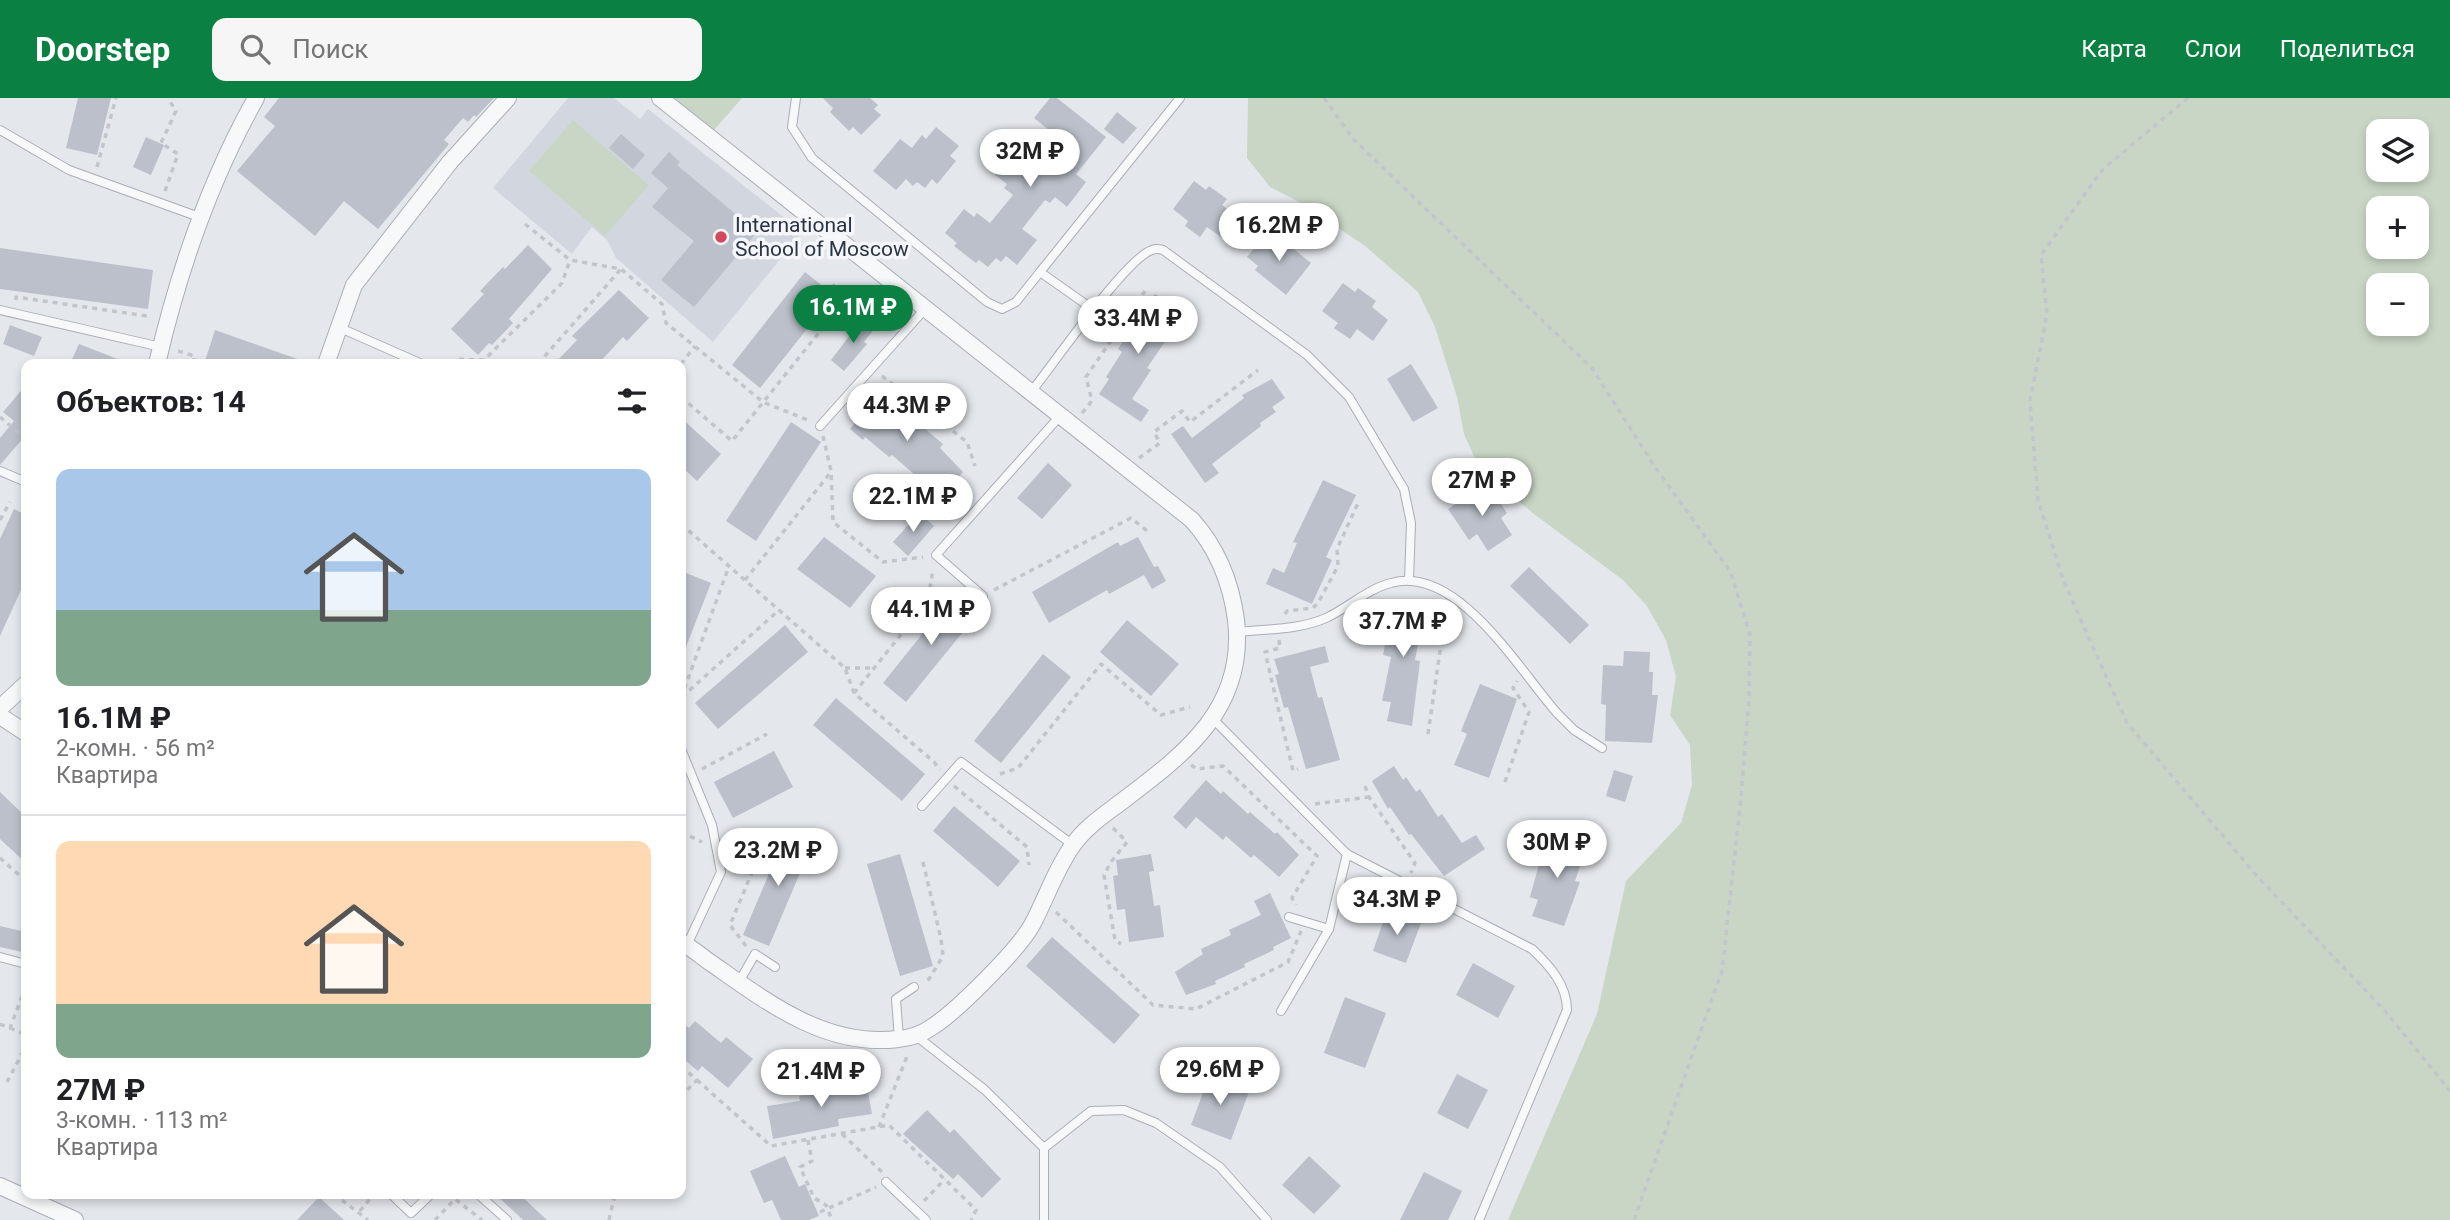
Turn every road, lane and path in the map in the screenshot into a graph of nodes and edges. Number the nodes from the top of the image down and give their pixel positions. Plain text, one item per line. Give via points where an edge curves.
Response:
1 (116, 98) edge
2 (168, 98) edge
3 (256, 98) edge
4 (508, 98) edge
5 (660, 98) edge
6 (796, 98) edge
7 (1180, 98) edge
8 (1324, 98) edge
9 (2188, 98) edge
10 (0, 130) edge
11 (93, 179) junction
12 (161, 203) junction
13 (202, 218) junction
14 (525, 224) dead end
15 (570, 260) junction
16 (621, 269) junction
17 (1040, 272) junction
18 (833, 284) dead end
19 (1145, 291) dead end
20 (0, 310) edge
21 (924, 310) junction
22 (1094, 310) junction
23 (13, 313) junction
24 (147, 316) dead end
25 (338, 327) junction
26 (695, 346) junction
27 (161, 347) junction
28 (158, 359) edge
29 (194, 359) edge
30 (328, 359) edge
31 (411, 359) edge
32 (485, 359) edge
33 (542, 359) edge
34 (685, 359) edge
35 (872, 368) junction
36 (1258, 370) dead end
37 (1031, 392) junction
38 (686, 401) edge
39 (763, 401) junction
40 (0, 417) edge
41 (1066, 421) junction
42 (820, 426) junction
43 (21, 435) edge
44 (975, 466) dead end
45 (1126, 467) junction
46 (0, 471) edge
47 (831, 471) junction
48 (21, 480) edge
49 (10, 502) dead end
50 (0, 520) edge
51 (686, 528) edge
52 (1147, 531) dead end
53 (936, 555) junction
54 (729, 566) junction
55 (745, 580) junction
56 (1409, 580) junction
57 (1424, 583) junction
58 (983, 596) joint
59 (779, 610) junction
60 (1237, 632) junction
61 (845, 668) junction
62 (874, 668) junction
63 (1522, 673) junction
64 (686, 684) edge
65 (21, 689) edge
66 (854, 693) junction
67 (686, 694) edge
68 (1190, 707) dead end
69 (0, 709) edge
70 (0, 716) edge
71 (1212, 718) junction
72 (21, 730) edge
73 (767, 734) dead end
74 (1427, 734) dead end
75 (1602, 748) dead end
76 (1179, 757) junction
77 (686, 762) edge
78 (691, 775) junction
79 (945, 779) junction
80 (985, 780) junction
81 (1505, 782) dead end
82 (1365, 786) dead end
83 (1369, 797) junction
84 (922, 806) dead end
85 (1299, 806) junction
86 (1101, 817) junction
87 (770, 829) dead end
88 (686, 834) edge
89 (1073, 845) junction
90 (716, 849) junction
91 (1347, 854) junction
92 (0, 858) edge
93 (923, 862) dead end
94 (1029, 865) dead end
95 (21, 877) edge
96 (1406, 884) junction
97 (1044, 901) junction
98 (1289, 917) dead end
99 (1304, 921) junction
100 (1329, 929) junction
101 (686, 940) edge
102 (1121, 944) dead end
103 (686, 948) edge
104 (755, 954) junction
105 (0, 957) edge
106 (21, 963) edge
107 (775, 967) dead end
108 (739, 982) junction
109 (914, 987) joint
110 (21, 999) edge
111 (1281, 1011) dead end
112 (0, 1024) edge
113 (10, 1028) junction
114 (21, 1033) edge
115 (915, 1035) junction
116 (899, 1039) junction
117 (21, 1055) edge
118 (686, 1071) edge
119 (696, 1080) junction
120 (7, 1082) dead end
121 (686, 1091) edge
122 (2450, 1091) edge
123 (879, 1127) junction
124 (841, 1134) junction
125 (808, 1140) junction
126 (1044, 1148) junction
127 (945, 1179) junction
128 (886, 1182) junction
129 (0, 1186) edge
130 (21, 1196) edge
131 (29, 1199) edge
132 (341, 1199) edge
133 (370, 1199) edge
134 (396, 1199) edge
135 (426, 1199) edge
136 (484, 1199) edge
137 (614, 1199) edge
138 (827, 1209) junction
139 (915, 1210) junction
140 (359, 1211) junction
141 (820, 1212) dead end
142 (75, 1220) edge
143 (368, 1220) edge
144 (435, 1220) edge
145 (482, 1220) edge
146 (507, 1220) edge
147 (609, 1220) edge
148 (832, 1220) edge
149 (926, 1220) edge
150 (971, 1220) edge
151 (1044, 1220) edge
152 (1267, 1220) edge
153 (1479, 1220) edge
154 (1634, 1220) edge

1 - 11 path
2 - 12 path via 176,111 162,143 178,154
3 - 13 street
4 - 25 street via 450,162 354,285
5 - 21 street
6 - 17 lane via 792,127 812,158 988,302 1002,309 1016,302
7 - 17 lane
8 - 154 path via 1354,140 1592,368 1655,467 1730,570 1750,634 1749,699 1723,971
9 - 122 path via 2103,169 2041,255 2047,314 2030,401 2038,500 2064,582 2127,723 2257,876 2385,1011
10 - 11 lane
11 - 12 lane
12 - 13 lane
13 - 27 street
14 - 15 path
15 - 16 path
15 - 32 path via 562,283
16 - 26 path via 662,304 666,323
16 - 33 path
17 - 22 lane
18 - 39 path via 842,304
19 - 41 path via 1086,377 1092,401
20 - 23 lane
21 - 35 lane
21 - 37 street
22 - 37 lane
22 - 56 lane via 1118,279 1156,248 1323,368 1362,416 1404,489 1411,523
23 - 24 path via 16,297
23 - 27 lane
25 - 30 street
25 - 31 lane
26 - 34 path
26 - 39 path
27 - 28 street
27 - 29 path
35 - 42 lane
35 - 44 path via 967,442
36 - 45 path via 1190,422 1182,411 1154,432 1160,443
37 - 41 street
38 - 39 path via 732,441
39 - 42 path
40 - 43 path
41 - 45 street
41 - 53 lane
42 - 47 path
45 - 60 street via 1192,520 1214,547 1230,590
46 - 48 lane
47 - 53 path via 833,522 883,562
47 - 55 path
49 - 50 path
51 - 54 path
52 - 58 path via 1131,518
53 - 58 lane
53 - 62 path via 929,594
54 - 55 path
54 - 64 path
55 - 59 path
56 - 57 lane
56 - 60 lane via 1374,590 1323,620
57 - 63 lane via 1469,610
57 - 74 path via 1443,631
59 - 61 path
59 - 67 path
60 - 71 street via 1233,678
61 - 62 path
61 - 66 path
62 - 66 path
63 - 75 lane via 1574,730
63 - 81 path via 1513,688 1529,712
65 - 69 street
66 - 79 path via 934,762
68 - 80 path via 1161,715 1101,664 1018,768
70 - 72 street
71 - 76 street
71 - 85 lane
73 - 78 path
76 - 86 street
76 - 99 path via 1197,769 1223,766 1317,856 1292,898
77 - 78 lane
78 - 90 lane via 712,825
79 - 80 lane via 961,762
79 - 84 lane
79 - 94 path via 1027,847
80 - 89 lane
82 - 83 path
83 - 85 path
83 - 96 path via 1415,863
85 - 91 lane
86 - 89 street
86 - 102 path via 1127,842 1104,875 1115,940
87 - 104 path via 730,925
88 - 90 path
89 - 97 street
90 - 101 lane via 721,872
91 - 96 lane
91 - 100 lane
92 - 95 path
93 - 109 path via 943,956 929,979
96 - 153 lane via 1532,949 1556,976 1567,998 1563,1022
97 - 99 path via 1153,1005 1196,1009 1288,962
97 - 115 street via 1009,955 934,1026
98 - 99 lane
99 - 100 lane
100 - 111 lane
103 - 108 street
104 - 107 lane
104 - 108 lane
105 - 106 lane
108 - 116 street via 793,1017 833,1035
109 - 116 lane via 896,999
110 - 113 path
112 - 113 path
113 - 114 path
115 - 116 street
115 - 123 path
115 - 126 lane via 985,1090
117 - 120 path
118 - 119 path
119 - 121 path
119 - 125 path via 771,1146
123 - 124 path
123 - 127 path via 889,1125
124 - 125 path
124 - 128 path via 889,1178
125 - 138 path via 812,1161 800,1167 814,1198
126 - 151 lane
126 - 152 lane via 1091,1111 1124,1110 1156,1123 1220,1167
127 - 139 path
127 - 150 path via 976,1210
128 - 138 path
128 - 139 lane
129 - 130 street
131 - 142 street
132 - 140 path
133 - 140 path
134 - 135 lane via 411,1213
136 - 146 lane
137 - 147 path
138 - 141 path
138 - 148 path
139 - 149 lane
140 - 143 path
144 - 145 path via 455,1199

